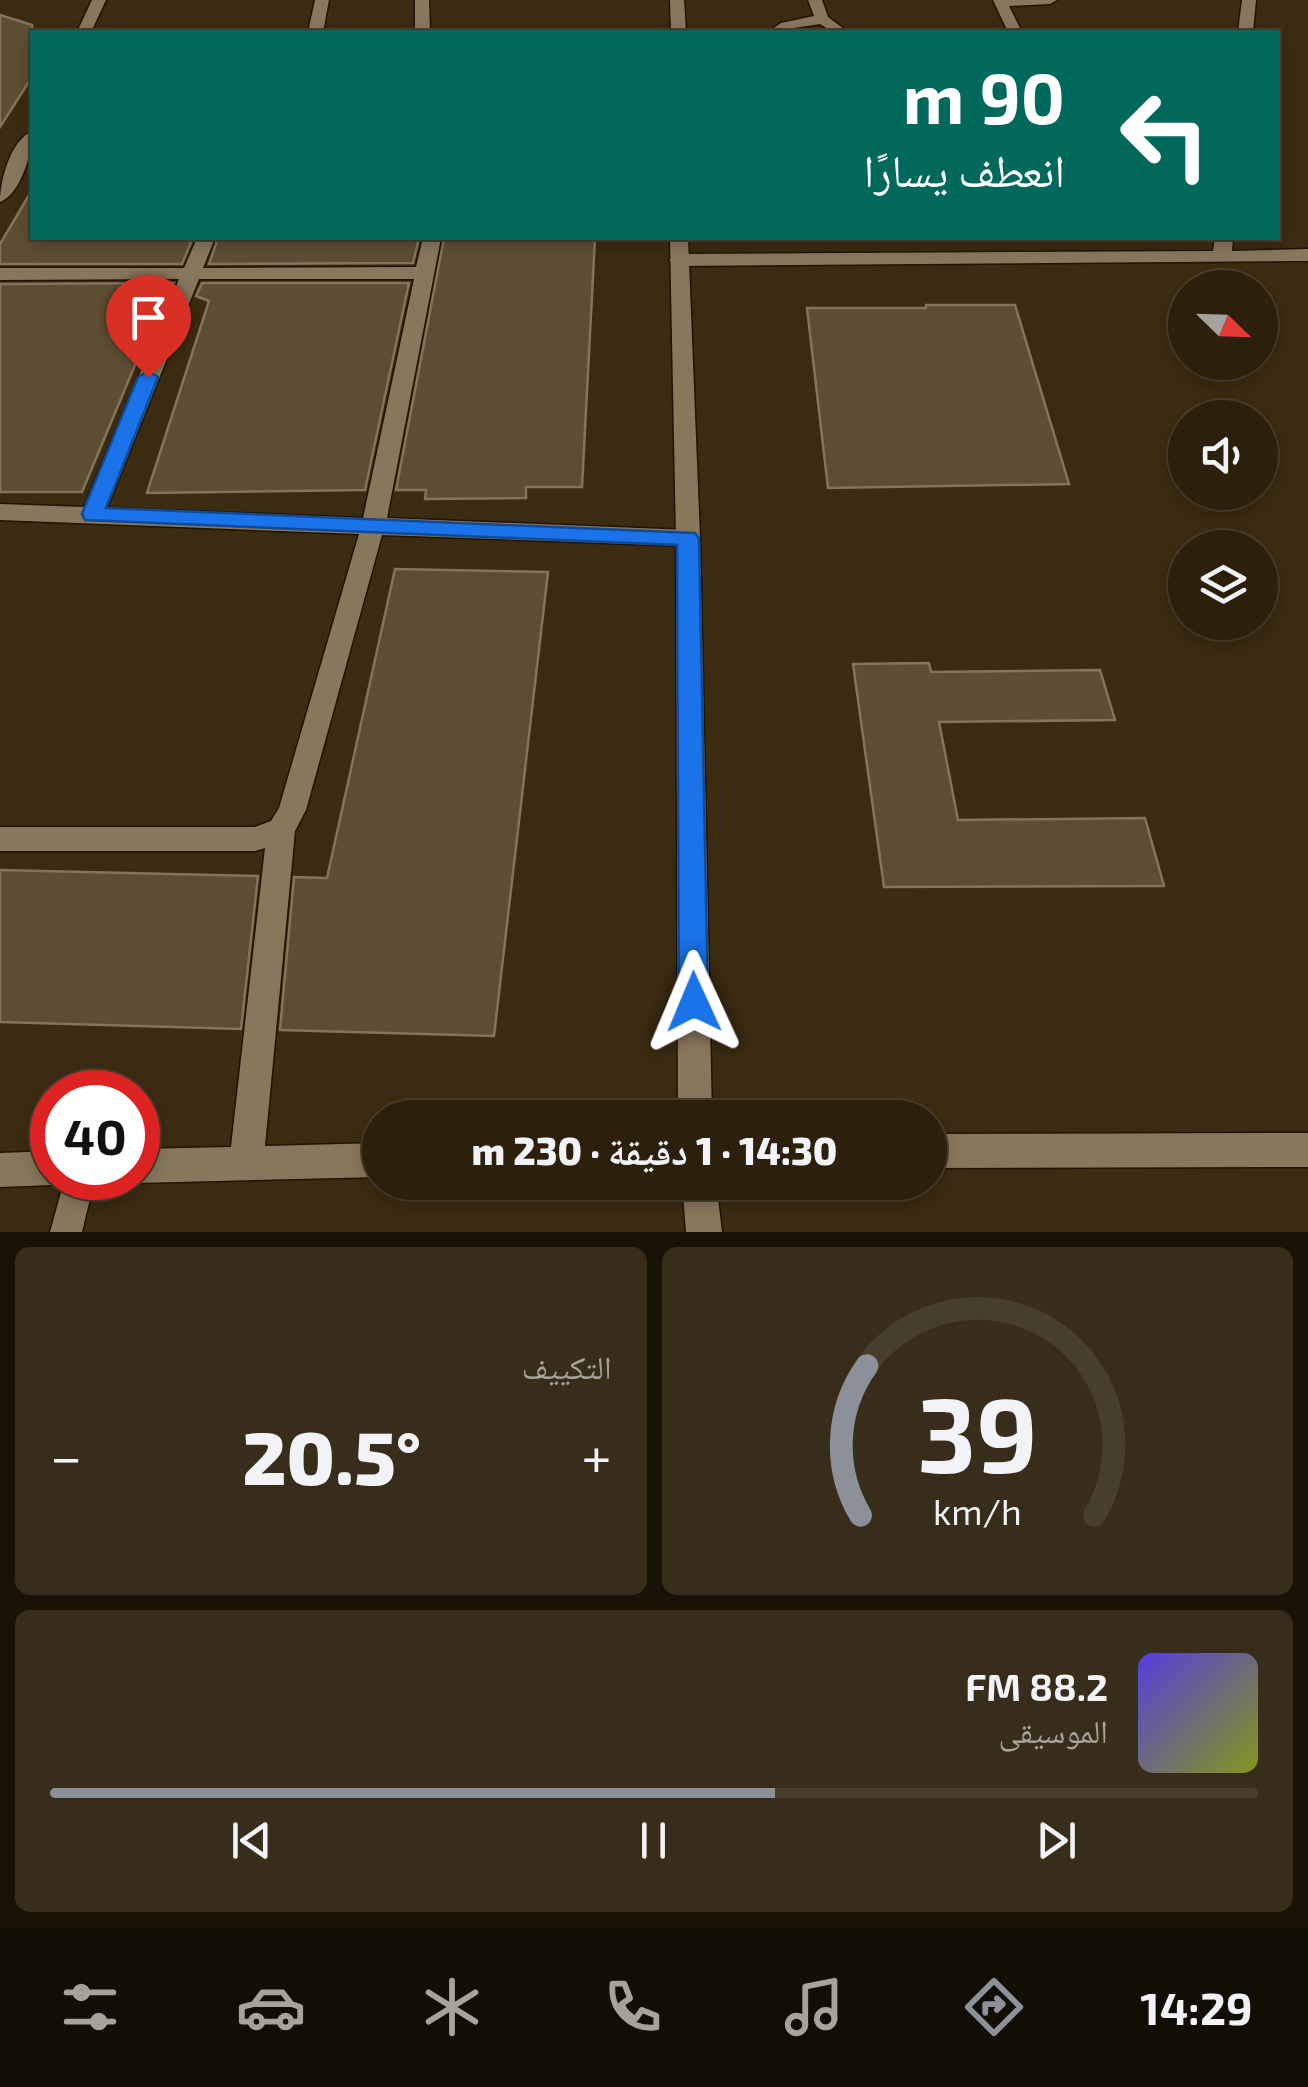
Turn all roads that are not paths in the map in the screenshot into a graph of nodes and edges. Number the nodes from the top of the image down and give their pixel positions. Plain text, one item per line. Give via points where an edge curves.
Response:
1 (98, 0) edge
2 (322, 0) edge
3 (422, 0) edge
4 (677, 0) edge
5 (815, 0) edge
6 (1050, 0) edge
7 (1250, 0) edge
8 (1000, 1) edge
9 (822, 19) junction
10 (85, 30) edge
11 (316, 30) edge
12 (423, 30) edge
13 (680, 30) edge
14 (780, 30) edge
15 (838, 30) edge
16 (1014, 30) edge
17 (1246, 30) edge
18 (30, 140) edge
19 (0, 197) edge
20 (205, 240) edge
21 (432, 240) edge
22 (1223, 247) edge
23 (679, 249) edge
24 (1307, 256) edge
25 (424, 273) junction
26 (0, 274) edge
27 (190, 274) junction
28 (0, 512) edge
29 (92, 514) junction
30 (374, 524) junction
31 (688, 538) junction
32 (281, 830) junction
33 (0, 840) edge
34 (695, 1100) edge
35 (1308, 1150) edge
36 (947, 1151) edge
37 (362, 1160) edge
38 (246, 1163) junction
39 (160, 1165) edge
40 (30, 1169) edge
41 (0, 1170) edge
42 (74, 1200) edge
43 (701, 1200) edge
44 (66, 1232) edge
45 (704, 1232) edge

1 - 10 street
2 - 11 street
3 - 12 street
4 - 13 street
5 - 9 lane
6 - 8 lane
7 - 17 street
8 - 16 lane
9 - 14 lane
9 - 15 lane
18 - 19 street
20 - 27 street
21 - 25 street
22 - 23 street
22 - 24 street
23 - 31 street
25 - 27 street
25 - 30 street
26 - 27 street
27 - 29 street
28 - 29 street
29 - 30 street
30 - 31 street
30 - 32 street
31 - 34 street
32 - 33 street via 255,839
32 - 38 street
35 - 36 street
37 - 38 street
38 - 39 street
40 - 41 street
42 - 44 lane
43 - 45 street

